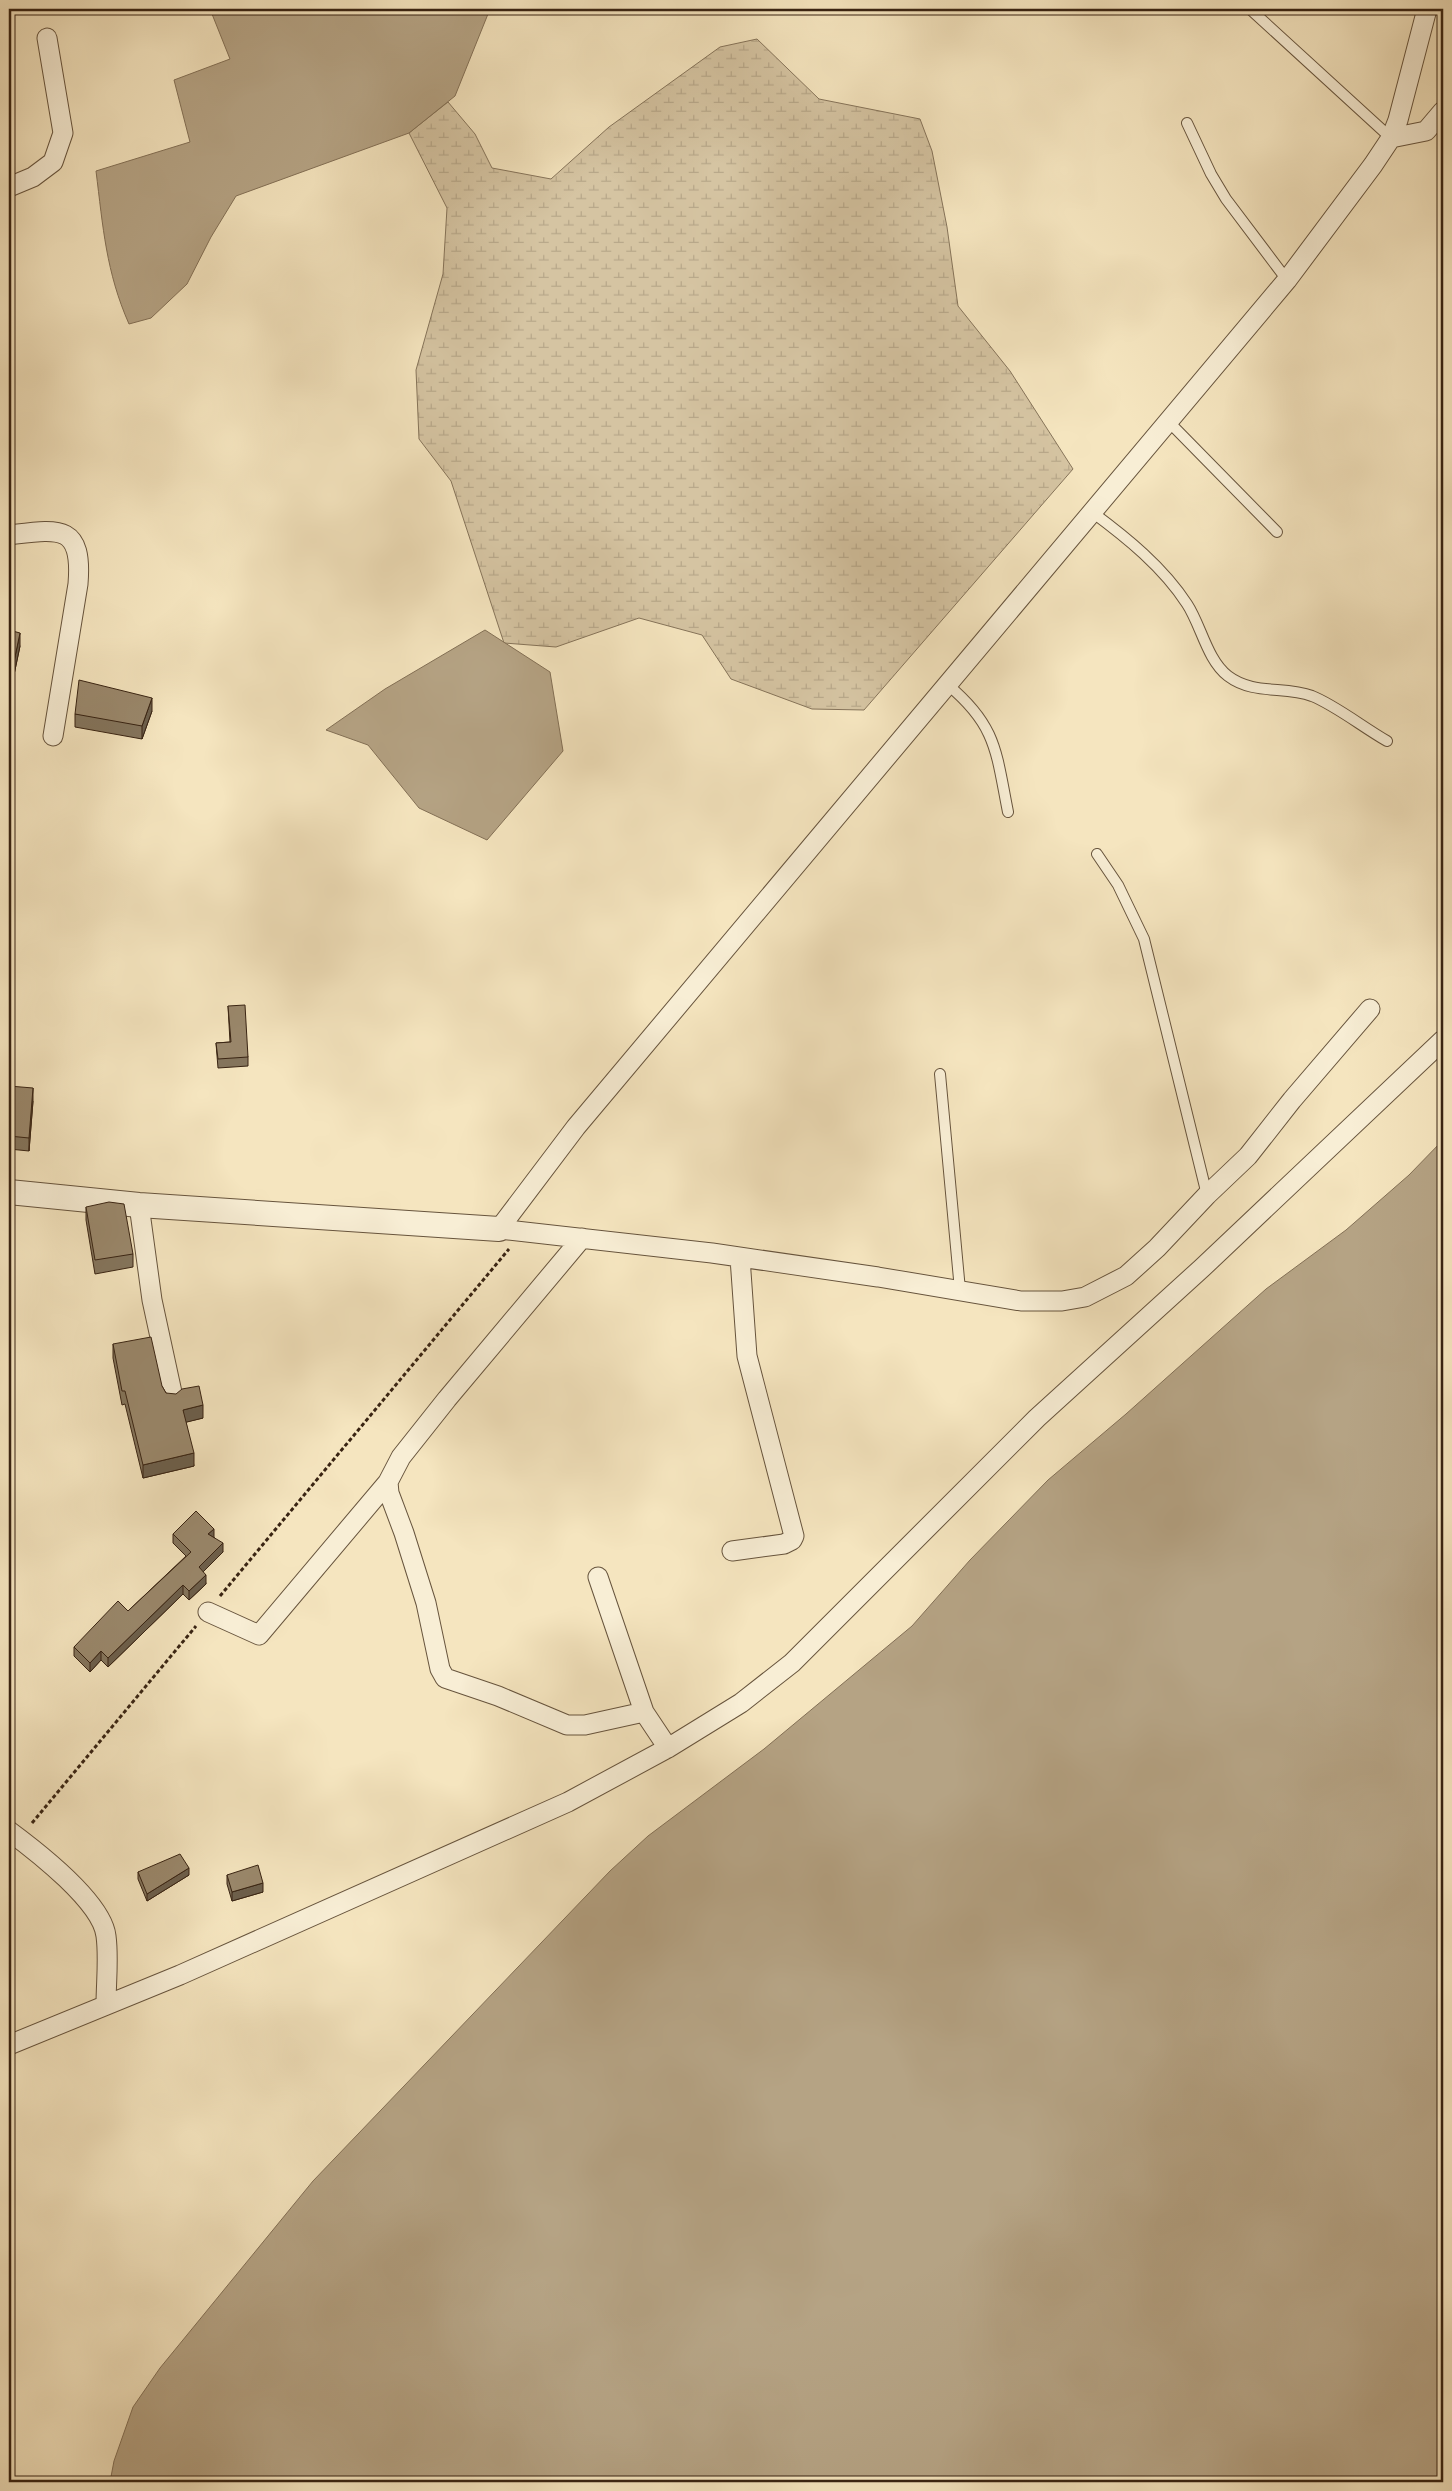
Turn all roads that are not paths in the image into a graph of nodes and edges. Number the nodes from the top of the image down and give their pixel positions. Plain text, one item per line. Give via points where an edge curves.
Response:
1 (1250, 9) edge
2 (1427, 9) edge
3 (47, 38) dead end
4 (1443, 111) edge
5 (1187, 124) dead end
6 (1391, 138) junction
7 (9, 187) edge
8 (1287, 280) junction
9 (1168, 421) junction
10 (1092, 512) junction
11 (1277, 532) dead end
12 (9, 535) edge
13 (948, 685) junction
14 (53, 736) dead end
15 (1387, 741) dead end
16 (1008, 812) dead end
17 (1096, 854) dead end
18 (1370, 1009) dead end
19 (1443, 1040) edge
20 (940, 1074) dead end
21 (9, 1192) edge
22 (1207, 1195) junction
23 (139, 1205) junction
24 (499, 1229) junction
25 (582, 1238) junction
26 (740, 1258) junction
27 (960, 1290) junction
28 (173, 1397) edge
29 (388, 1482) junction
30 (732, 1551) dead end
31 (598, 1577) dead end
32 (208, 1612) road end
33 (644, 1712) junction
34 (668, 1748) junction
35 (14, 1835) edge
36 (106, 2005) junction
37 (9, 2045) edge

1 - 6 lane
2 - 6 street
3 - 7 street via 63,133 53,162 34,177
4 - 6 street via 1426,131
5 - 8 lane via 1226,198
6 - 8 street
8 - 9 street
9 - 10 street
9 - 11 lane
10 - 13 street
10 - 15 lane via 1159,568 1188,605 1227,676 1259,689 1296,692 1315,698
12 - 14 street via 47,530 62,533 73,540 80,567
13 - 16 lane via 970,704 988,729 995,747
13 - 24 street via 576,1128
17 - 22 lane via 1118,885 1144,940
18 - 22 street via 1248,1156
19 - 34 street via 1202,1268 1037,1418 792,1663 741,1703
20 - 27 lane
21 - 23 street
22 - 27 street via 1126,1276 1085,1297 1062,1301 1021,1301
23 - 24 street
23 - 28 street via 152,1300
24 - 25 street
25 - 26 street
25 - 29 street via 447,1399 401,1457
26 - 27 street
26 - 30 street via 747,1356 794,1536 784,1544
29 - 32 street via 259,1635
29 - 33 street via 426,1603 440,1669 445,1678 567,1725
31 - 33 street
33 - 34 street
34 - 36 street via 568,1802
35 - 36 street via 56,1869 90,1903 100,1918 106,1935
36 - 37 street

